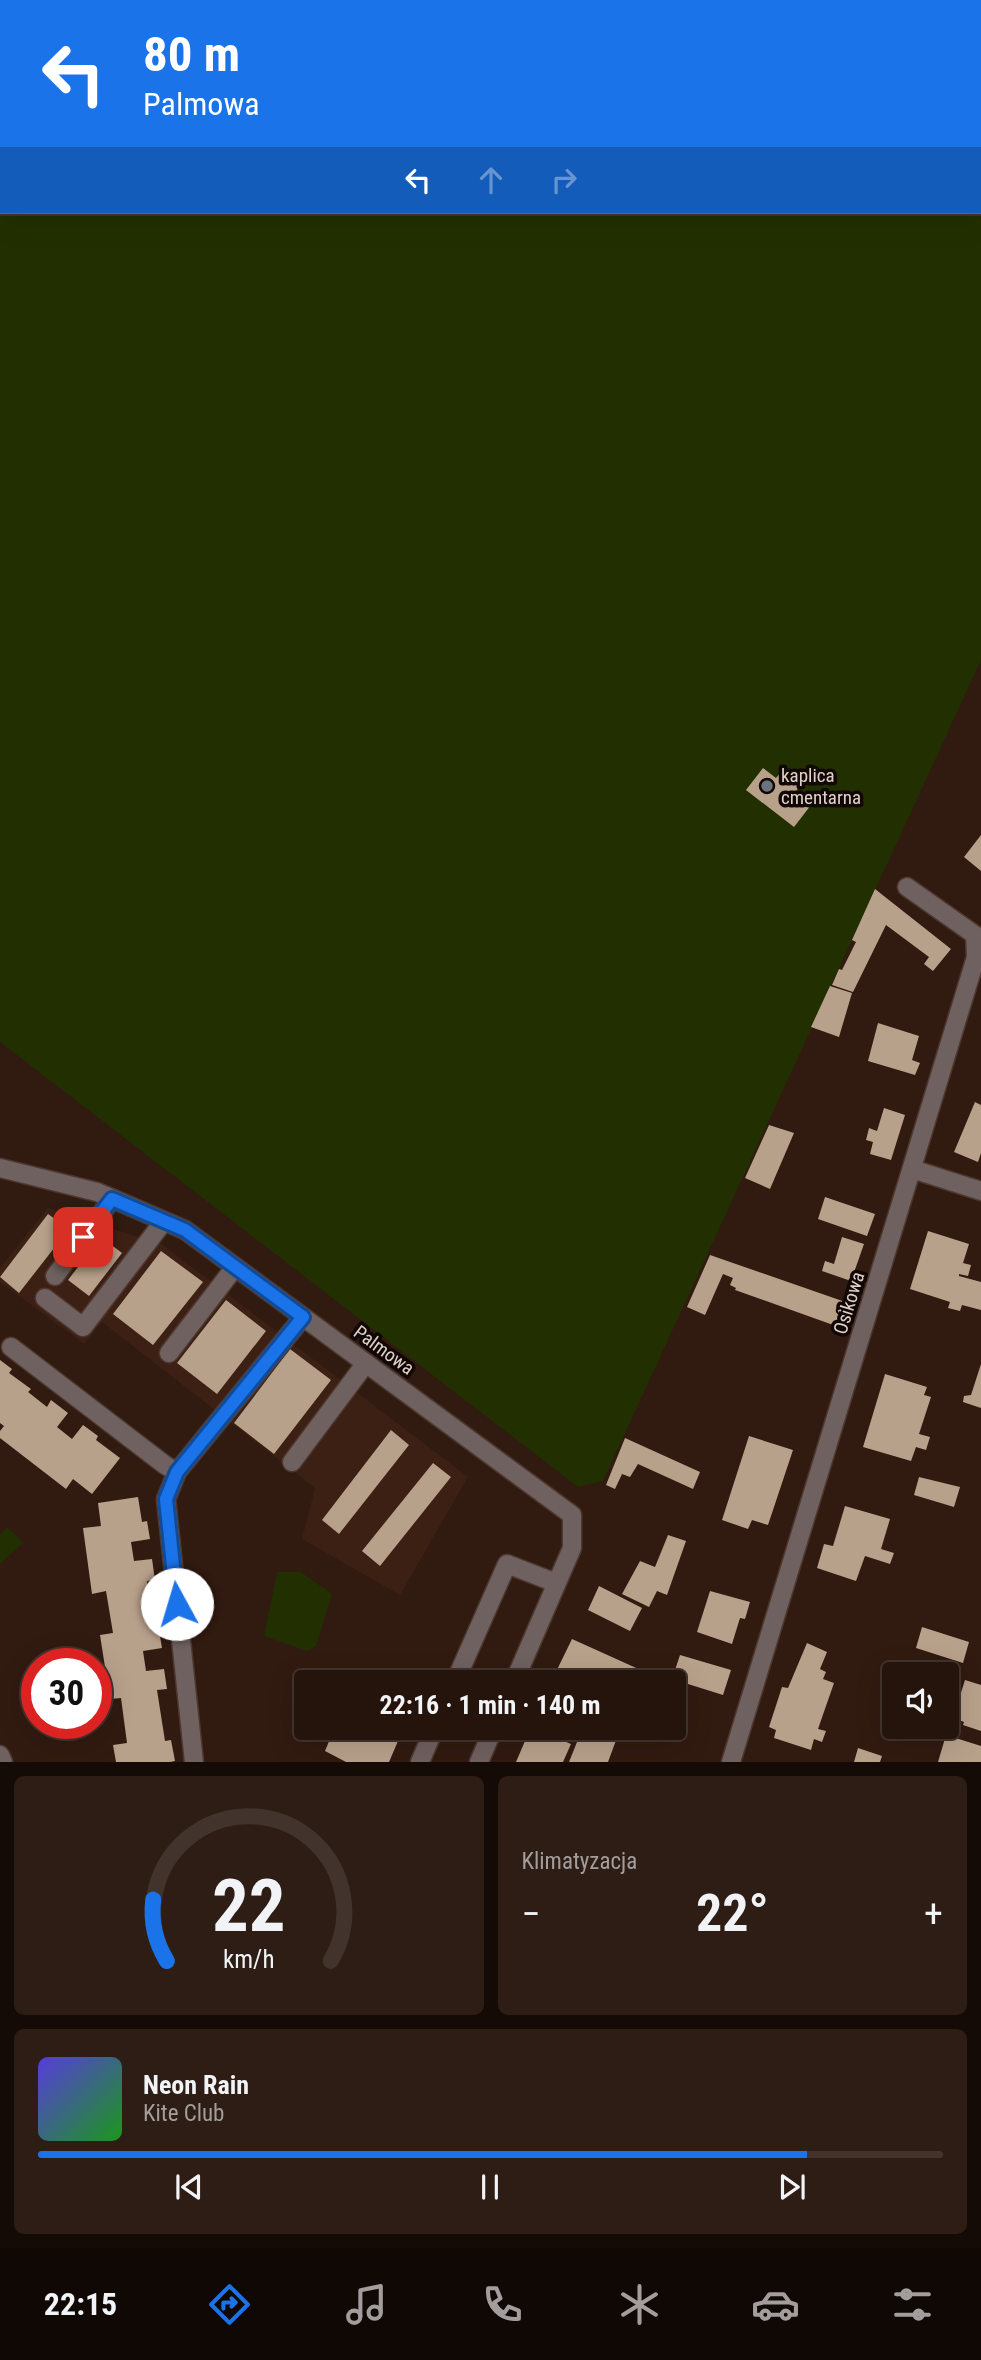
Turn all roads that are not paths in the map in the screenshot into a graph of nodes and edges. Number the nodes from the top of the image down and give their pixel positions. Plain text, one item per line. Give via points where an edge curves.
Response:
1 (907, 887) dead end
2 (0, 1168) edge
3 (912, 1169) junction
4 (981, 1191) edge
5 (112, 1199) junction
6 (164, 1221) junction
7 (235, 1267) junction
8 (55, 1276) dead end
9 (45, 1298) dead end
10 (303, 1317) junction
11 (11, 1347) dead end
12 (169, 1353) dead end
13 (366, 1363) junction
14 (292, 1462) dead end
15 (177, 1472) junction
16 (556, 1583) junction
17 (460, 1670) edge
18 (519, 1670) edge
19 (429, 1740) edge
20 (489, 1740) edge
21 (0, 1755) edge
22 (3, 1762) edge
23 (194, 1762) edge
24 (420, 1762) edge
25 (480, 1762) edge
26 (731, 1762) edge

1 - 3 street, Osikowa via 975,935 976,957
2 - 5 street, Palmowa
3 - 4 street
3 - 26 street, Osikowa
5 - 6 street, Palmowa
5 - 8 street
6 - 7 street, Palmowa via 185,1230
6 - 9 street via 83,1327
7 - 10 street, Palmowa
7 - 12 street
10 - 13 street, Palmowa
10 - 15 street
11 - 15 street
13 - 14 street
13 - 16 street, Palmowa via 572,1515 572,1548
15 - 23 street via 166,1499
16 - 17 street via 507,1564
16 - 18 street, Palmowa
19 - 24 street
20 - 25 street
21 - 22 street

